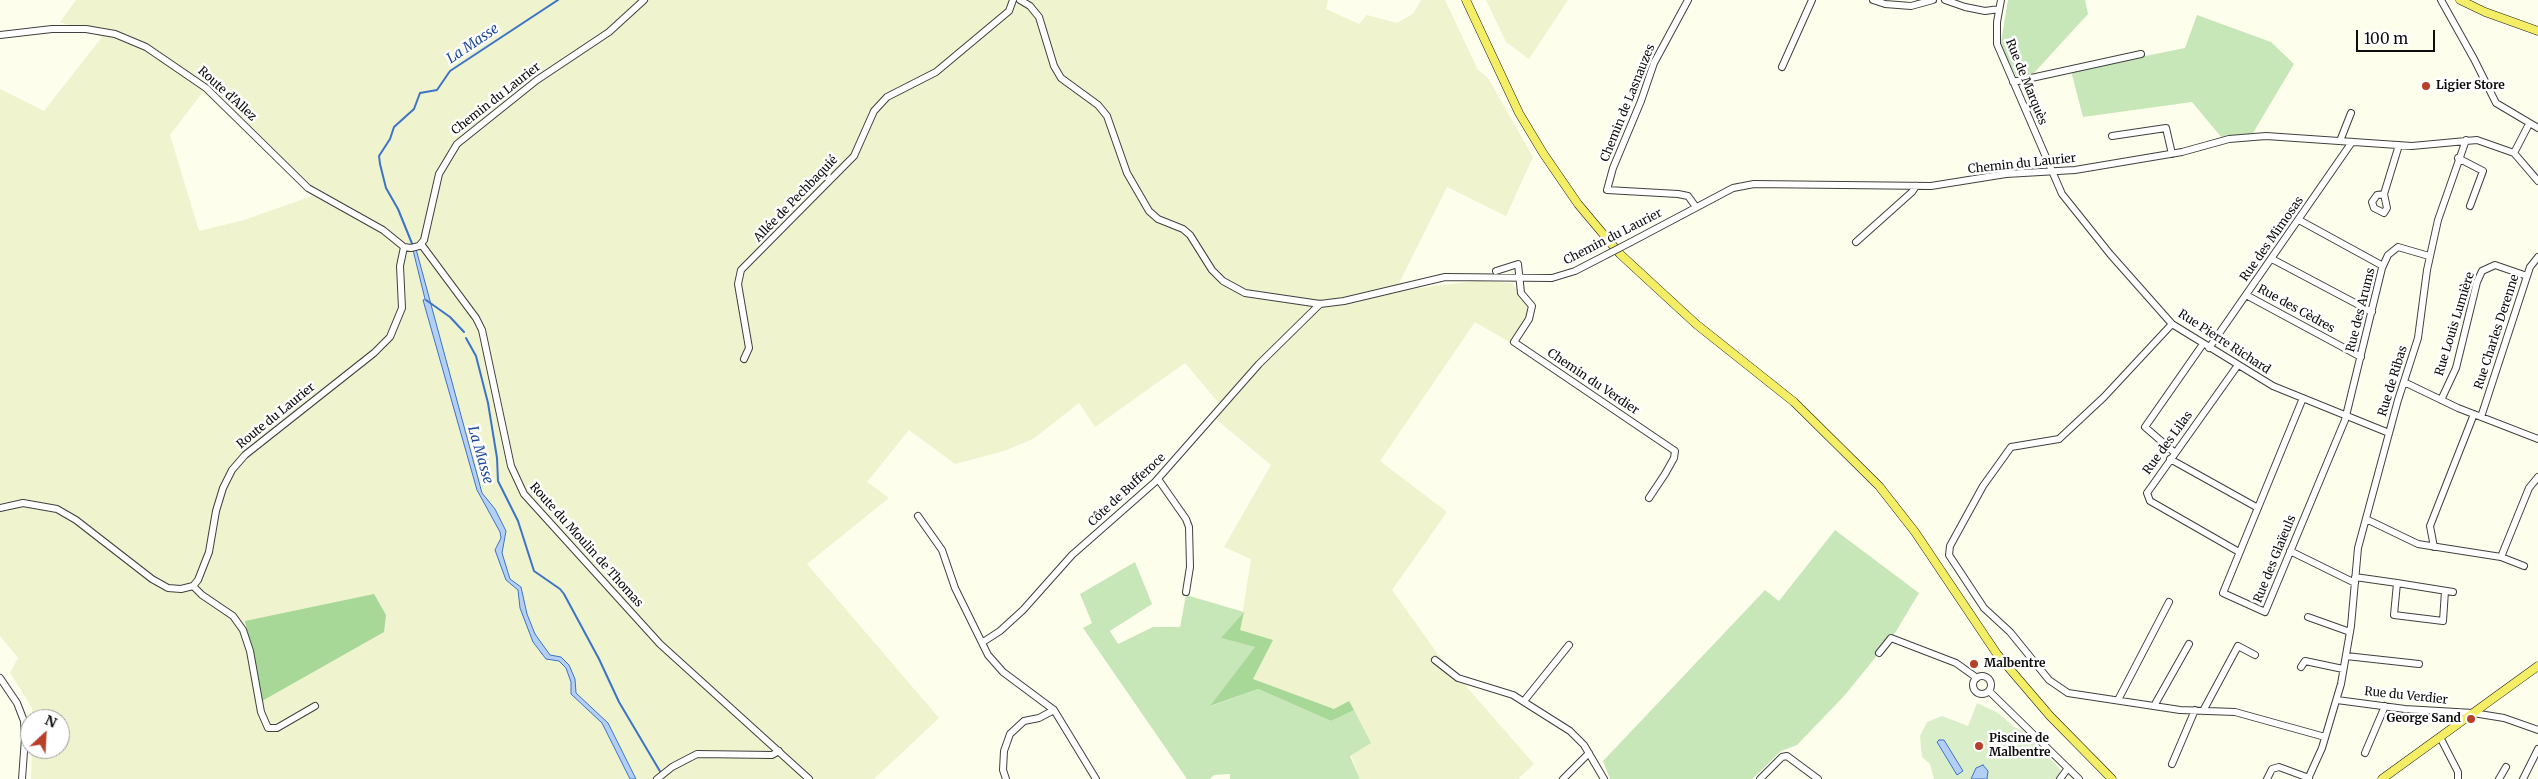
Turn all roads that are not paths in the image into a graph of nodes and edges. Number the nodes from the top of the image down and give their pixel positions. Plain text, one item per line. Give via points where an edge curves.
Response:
1 (644, 0) edge
2 (1013, 0) edge
3 (1020, 0) edge
4 (1466, 0) edge
5 (1688, 0) edge
6 (1812, 0) edge
7 (1873, 0) edge
8 (1933, 0) edge
9 (1945, 0) edge
10 (2001, 0) edge
11 (2441, 0) edge
12 (2448, 0) edge
13 (2460, 0) edge
14 (2472, 0) edge
15 (2445, 8) junction
16 (1999, 9) junction
17 (2490, 13) junction
18 (2538, 31) edge
19 (0, 35) edge
20 (2141, 54) dead end
21 (1782, 67) dead end
22 (2014, 82) junction
23 (2351, 113) dead end
24 (2529, 124) junction
25 (2538, 128) edge
26 (2112, 136) dead end
27 (2466, 140) junction
28 (2340, 141) junction
29 (2352, 142) junction
30 (2399, 145) junction
31 (2514, 153) junction
32 (2172, 154) junction
33 (2458, 158) junction
34 (2050, 170) junction
35 (2538, 181) edge
36 (1916, 186) junction
37 (2384, 194) dead end
38 (2470, 206) dead end
39 (1696, 207) junction
40 (2299, 220) junction
41 (1856, 242) dead end
42 (413, 246) junction
43 (2429, 256) junction
44 (2538, 257) edge
45 (2272, 259) junction
46 (2383, 266) junction
47 (1496, 271) dead end
48 (2528, 276) junction
49 (1520, 279) junction
50 (2246, 295) junction
51 (1320, 304) junction
52 (2372, 312) junction
53 (2172, 324) junction
54 (2206, 346) junction
55 (2361, 357) junction
56 (744, 359) dead end
57 (2238, 365) junction
58 (2404, 382) junction
59 (2303, 398) junction
60 (2441, 400) junction
61 (2474, 414) junction
62 (2345, 415) junction
63 (2481, 417) junction
64 (2389, 433) junction
65 (2538, 439) edge
66 (2175, 453) junction
67 (2170, 459) junction
68 (2538, 477) edge
69 (1158, 479) junction
70 (1649, 498) dead end
71 (0, 508) edge
72 (2258, 508) junction
73 (918, 516) dead end
74 (2366, 519) junction
75 (2434, 546) junction
76 (2290, 551) junction
77 (2239, 552) junction
78 (2501, 557) junction
79 (2524, 566) dead end
80 (2355, 580) junction
81 (2397, 583) junction
82 (192, 586) junction
83 (1186, 592) dead end
84 (2169, 602) dead end
85 (2308, 617) dead end
86 (2350, 632) junction
87 (983, 642) junction
88 (2189, 644) dead end
89 (1569, 645) dead end
90 (1879, 653) dead end
91 (2255, 655) dead end
92 (2346, 656) junction
93 (1436, 660) dead end
94 (2419, 664) dead end
95 (2538, 666) edge
96 (2301, 667) dead end
97 (2343, 669) junction
98 (0, 678) edge
99 (1977, 678) junction
100 (1989, 691) junction
101 (2118, 700) junction
102 (2337, 700) junction
103 (1524, 701) junction
104 (315, 706) dead end
105 (2154, 706) junction
106 (2385, 706) junction
107 (1054, 710) junction
108 (2195, 710) junction
109 (2204, 710) junction
110 (2473, 713) junction
111 (2538, 730) edge
112 (2325, 737) junction
113 (2440, 737) junction
114 (2538, 749) edge
115 (779, 751) junction
116 (1589, 753) junction
117 (2364, 754) dead end
118 (2172, 764) dead end
119 (2506, 767) dead end
120 (2068, 768) junction
121 (2309, 778) edge
122 (22, 779) edge
123 (657, 779) edge
124 (809, 779) edge
125 (1006, 779) edge
126 (1096, 779) edge
127 (1563, 779) edge
128 (1604, 779) edge
129 (1760, 779) edge
130 (1818, 779) edge
131 (2060, 779) edge
132 (2078, 779) edge
133 (2112, 779) edge
134 (2267, 779) edge
135 (2382, 779) edge
136 (2458, 779) edge
137 (2500, 779) edge
138 (2524, 779) edge

1 - 42 street, Chemin du Laurier via 609,32 537,80 457,144 439,174 426,235
2 - 56 street, Allée de Pechbaquié via 1009,11 936,72 887,97 874,111 854,156 741,270 738,284 749,348
3 - 51 street, Chemin du Laurier via 1040,17 1054,66 1061,78 1098,105 1107,116 1127,173 1149,211 1158,219 1183,228 1212,270 1233,287 1266,298
4 - 133 main road via 1519,113 1578,204 1644,278 1794,402 1879,486 2003,661 2050,716
5 - 39 street, Chemin de Lasnauzes via 1654,63 1607,190 1678,194 1688,196
6 - 21 street
7 - 8 street via 1911,6
9 - 16 street via 1985,11
10 - 16 street, Rue de Marquès
11 - 15 street
12 - 15 street
13 - 17 main road
14 - 17 main road
15 - 24 street via 2496,103
16 - 22 street, Rue de Marquès via 1997,44
17 - 18 main road
19 - 42 street, Route d'Allez via 86,29 115,34 146,47 206,88 308,188
20 - 22 street
22 - 34 street, Rue de Marquès
23 - 28 street
24 - 25 street
24 - 31 street
26 - 32 street via 2169,127
27 - 30 street, Chemin du Laurier
27 - 31 street, Chemin du Laurier via 2477,140
27 - 33 street, Rue de Ribas
28 - 29 street, Chemin du Laurier
28 - 32 street, Chemin du Laurier via 2266,136 2229,139
29 - 30 street, Chemin du Laurier
29 - 40 street, Rue des Mimosas
30 - 37 street
31 - 35 street
32 - 34 street, Chemin du Laurier via 2075,170
33 - 38 street via 2483,171
33 - 43 street, Rue de Ribas
34 - 36 street, Chemin du Laurier
34 - 53 street, Rue Pierre Richard via 2062,194
36 - 39 street, Chemin du Laurier via 1754,184 1733,188
36 - 41 street
39 - 49 street, Chemin du Laurier, bridge via 1566,275 1540,280
40 - 45 street, Rue des Mimosas
40 - 46 street
42 - 82 street, Route du Laurier via 400,266 402,308 390,337 245,455 232,470 216,511 209,552 198,580
42 - 115 street, Route du Moulin de Thomas via 476,318 482,330 510,466 524,494 660,644
43 - 46 street, Rue des Arums via 2398,247 2388,255
43 - 58 street, Rue de Ribas via 2418,338
44 - 48 street, Rue Charles Derenne
45 - 50 street, Rue des Mimosas
45 - 52 street
46 - 52 street, Rue des Arums
47 - 49 street via 1518,264
48 - 60 street, Rue Louis Lumière via 2495,265 2482,271 2456,368
48 - 63 street, Rue Charles Derenne
49 - 51 street, Chemin du Laurier via 1445,277
49 - 70 street, Chemin du Verdier via 1521,293 1532,306 1532,312 1514,342 1675,451 1674,458
50 - 54 street, Rue des Mimosas
50 - 55 street, Rue des Cèdres
51 - 69 street, Côte de Bufferoce via 1259,364
52 - 55 street, Rue des Arums
53 - 54 street, Rue Pierre Richard
53 - 101 street via 2104,397 2059,439 2011,447 1983,486 1950,546 1949,556 1984,608 2010,632 2055,686 2068,693
54 - 57 street, Rue Pierre Richard
54 - 66 street, Rue des Mimosas via 2145,427
55 - 62 street, Rue des Arums
57 - 59 street, Rue Pierre Richard via 2273,386
57 - 66 street, Rue des Lilas
58 - 60 street
58 - 64 street, Rue de Ribas
59 - 62 street, Rue Pierre Richard
59 - 72 street, Rue des Glaïeuls
60 - 61 street
61 - 63 street
61 - 75 street via 2430,526
62 - 64 street, Rue Pierre Richard
62 - 76 street, Rue des Glaïeuls
63 - 65 street
64 - 74 street, Rue de Ribas
66 - 67 street, Rue des Lilas
67 - 72 street
67 - 77 street, Rue des Lilas via 2147,493 2150,501
68 - 78 street via 2529,488
69 - 83 street via 1189,527 1190,567
69 - 87 street, Côte de Bufferoce via 1072,555 1012,621
71 - 82 street via 23,503 57,508 152,579 168,588
72 - 77 street, Rue des Glaïeuls
73 - 87 street via 942,550 955,588
74 - 75 street via 2418,544
74 - 80 street, Rue de Ribas via 2358,548
75 - 78 street
76 - 77 street, Rue des Glaïeuls via 2265,612 2222,592
76 - 80 street
78 - 79 street
80 - 81 street
80 - 86 street, Rue de Ribas
81 - 81 street via 2449,591 2443,621 2394,615
82 - 104 street via 233,616 243,630 261,712 268,728 277,728
84 - 101 street
85 - 86 street
86 - 92 street, Rue de Ribas
87 - 107 street via 988,655 1003,672
88 - 105 street
89 - 103 street
90 - 99 street via 1891,638 1956,663
91 - 109 street via 2238,646
92 - 94 street
92 - 97 street, Rue de Ribas
93 - 103 street via 1458,678 1502,690
95 - 110 main road
96 - 97 street via 2306,661
97 - 102 street, Rue de Ribas
98 - 122 street via 18,703 24,721 26,738
99 - 100 street via 1983,676 1990,680
99 - 100 street via 1974,690 1982,694
100 - 120 street
101 - 105 street
102 - 106 street, Rue du Verdier
102 - 112 street, Rue de Ribas
103 - 116 street via 1578,737
105 - 108 street
106 - 110 street, Rue du Verdier
106 - 117 street
107 - 125 street via 1024,722 1010,734 1004,751
107 - 126 street
108 - 109 street
108 - 118 street
109 - 112 street via 2236,712
110 - 111 street, Rue du Verdier via 2504,718
110 - 113 main road
112 - 121 street, Rue de Ribas
113 - 135 main road
113 - 136 street via 2458,772
114 - 138 street
115 - 123 street via 772,754 697,754
115 - 124 street, Route du Moulin de Thomas
116 - 127 street
116 - 128 street
119 - 137 street
120 - 131 street
120 - 132 street
121 - 134 street via 2279,767 2272,769
129 - 130 street via 1782,757 1791,758

